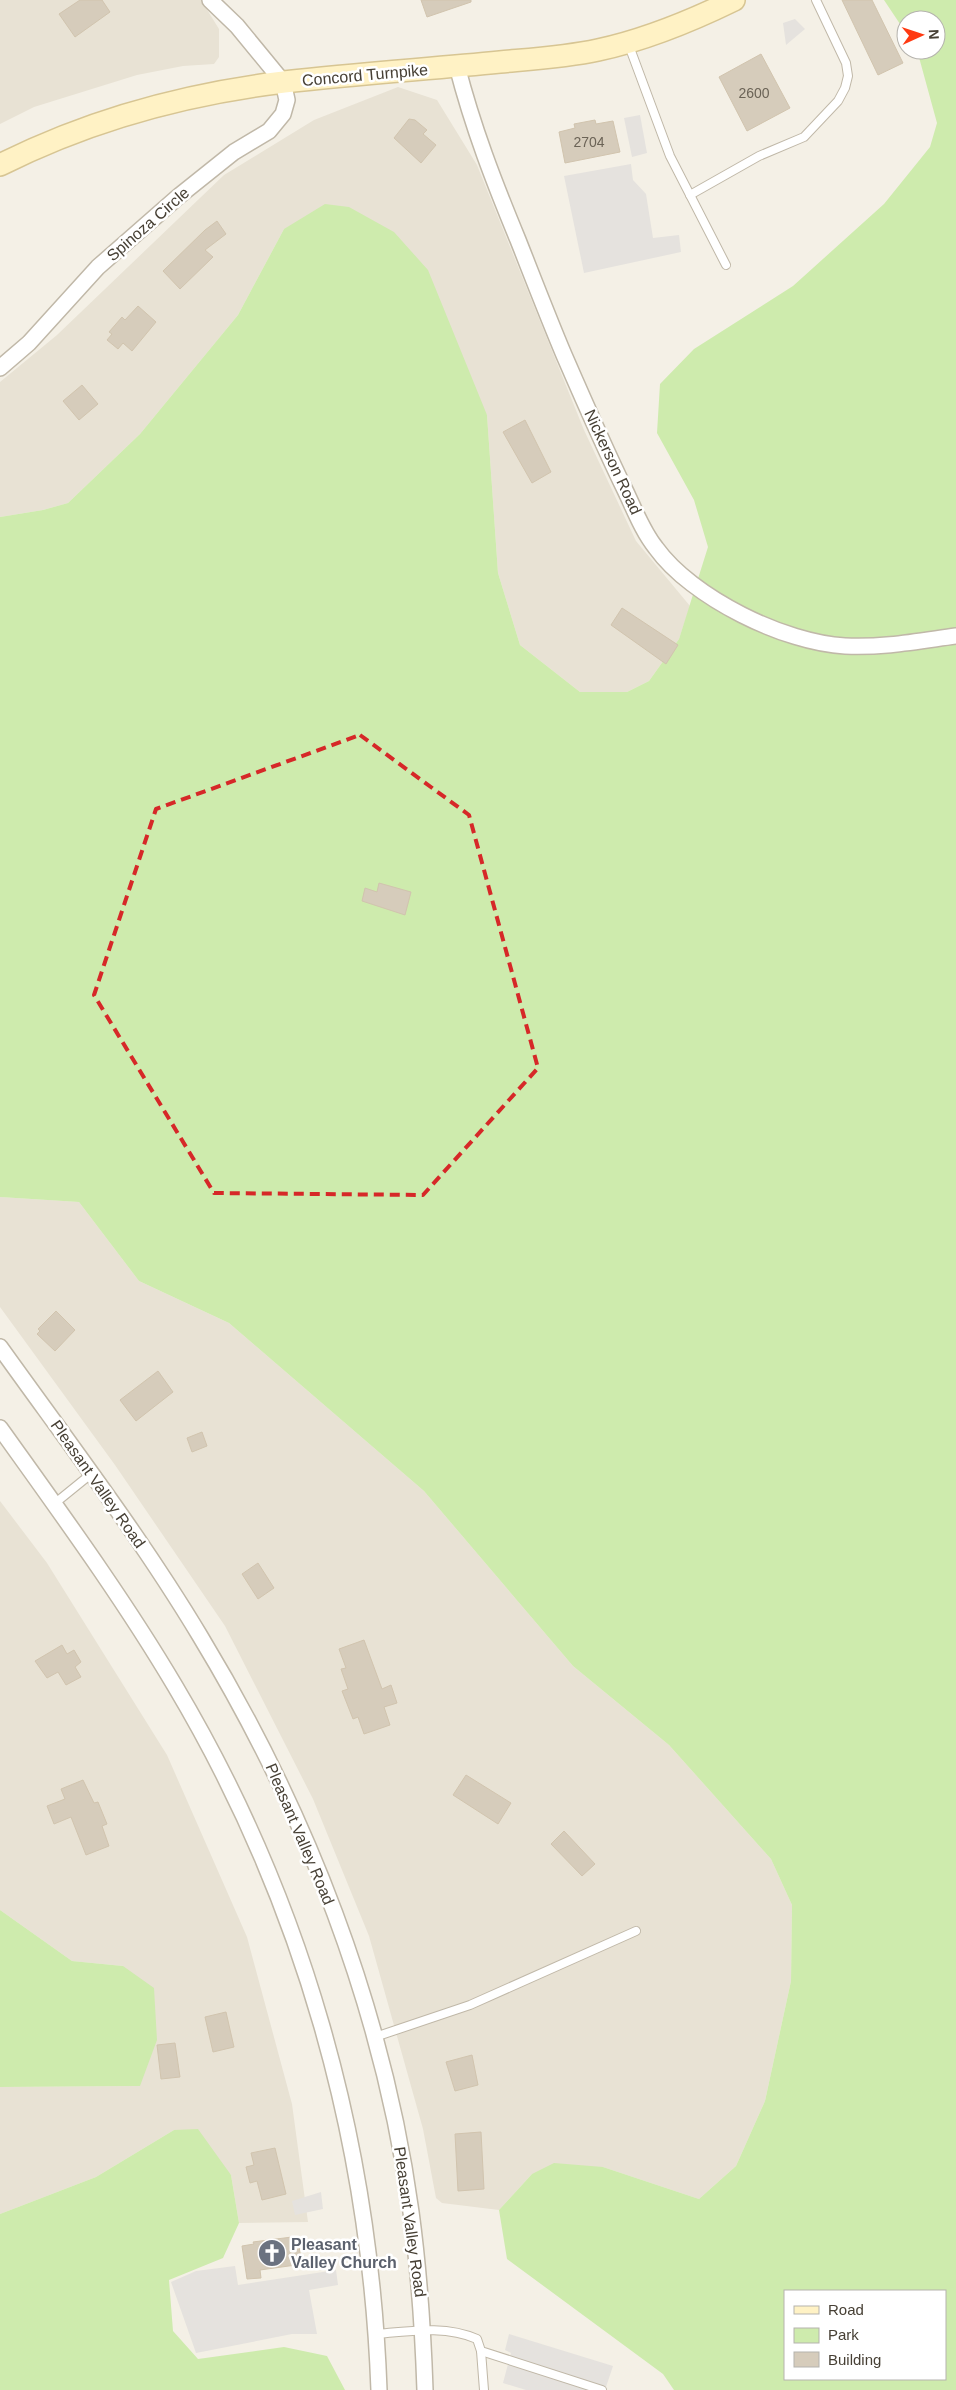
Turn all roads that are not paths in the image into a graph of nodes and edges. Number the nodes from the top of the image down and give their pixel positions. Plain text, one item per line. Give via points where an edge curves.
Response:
1 (210, 0) edge
2 (734, 0) edge
3 (816, 0) edge
4 (628, 42) junction
5 (457, 66) junction
6 (283, 82) junction
7 (0, 165) edge
8 (690, 195) junction
9 (726, 265) dead end
10 (0, 368) edge
11 (956, 636) edge
12 (0, 1347) edge
13 (0, 1428) edge
14 (91, 1474) junction
15 (54, 1504) junction
16 (636, 1931) dead end
17 (375, 2037) junction
18 (423, 2330) junction
19 (377, 2334) junction
20 (482, 2352) junction
21 (379, 2390) edge
22 (425, 2390) edge
23 (484, 2390) edge
24 (602, 2390) edge

1 - 6 street via 237,26
2 - 4 street, Concord Turnpike via 697,18
3 - 8 lane via 846,63 848,76 838,102 804,136 759,156
4 - 5 street, Concord Turnpike via 573,55
4 - 8 lane via 670,156
5 - 6 street, Concord Turnpike
5 - 11 street, Nickerson Road via 470,119 556,335 613,466 642,525 665,560 732,611 821,642 864,646
6 - 7 street, Concord Turnpike via 140,109 77,131
6 - 10 street, Spinoza Circle via 287,100 276,124 227,158 98,267 29,343
8 - 9 lane
12 - 14 street, Pleasant Valley Road
13 - 15 street
14 - 15 lane
14 - 17 street, Pleasant Valley Road via 151,1559 249,1722 286,1796 323,1882
15 - 19 street via 175,1686 235,1798 277,1890 308,1976 354,2158 371,2262
16 - 17 lane via 470,2006
17 - 18 street, Pleasant Valley Road via 411,2210
18 - 19 lane
18 - 20 lane via 462,2332 477,2339
18 - 22 street, Pleasant Valley Road
19 - 21 street
20 - 23 lane
20 - 24 lane

